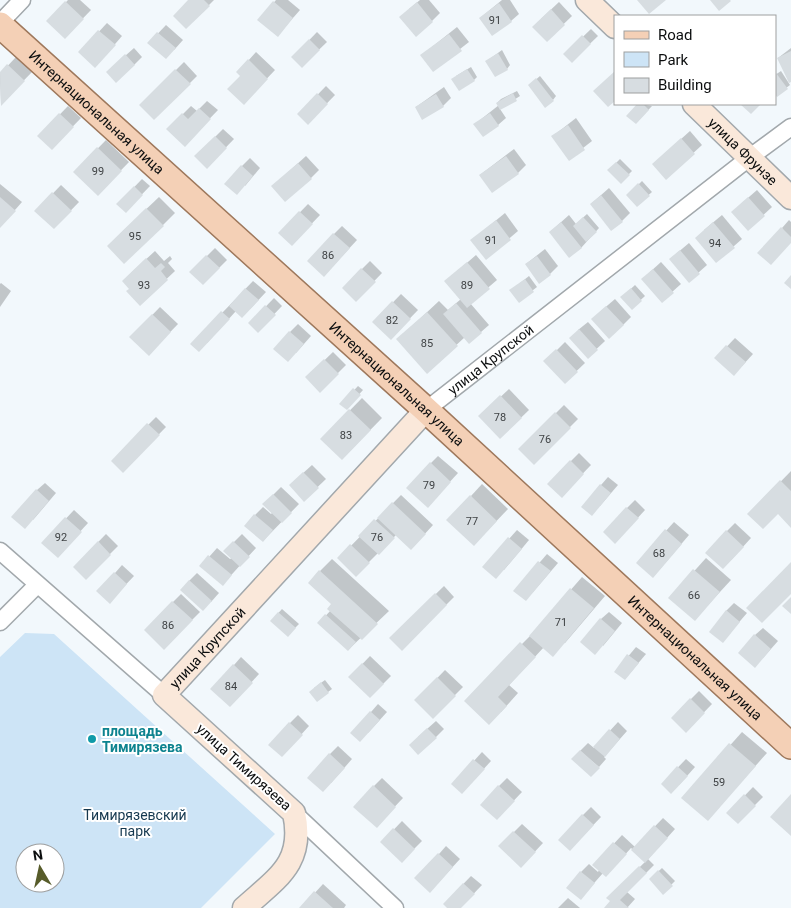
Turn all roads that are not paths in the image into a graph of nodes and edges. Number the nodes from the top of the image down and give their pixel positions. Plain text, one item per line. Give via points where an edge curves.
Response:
1 (22, 0) edge
2 (587, 0) edge
3 (0, 24) edge
4 (614, 26) edge
5 (695, 105) edge
6 (791, 127) edge
7 (749, 158) junction
8 (791, 198) edge
9 (426, 410) junction
10 (0, 551) edge
11 (37, 585) junction
12 (0, 622) edge
13 (164, 695) junction
14 (791, 746) edge
15 (294, 813) junction
16 (244, 908) edge
17 (395, 908) edge

1 - 3 street
2 - 4 street
3 - 9 main road, Интернациональная улица
5 - 7 street, улица Фрунзе
6 - 7 street, улица Крупской
7 - 8 street, улица Фрунзе
7 - 9 street, улица Крупской
9 - 13 street, улица Крупской
9 - 14 main road, Интернациональная улица
10 - 11 street, улица Тимирязева
11 - 12 street
11 - 13 street, улица Тимирязева
13 - 15 street, улица Тимирязева
15 - 16 street via 297,832 294,855 278,877
15 - 17 street, улица Тимирязева

